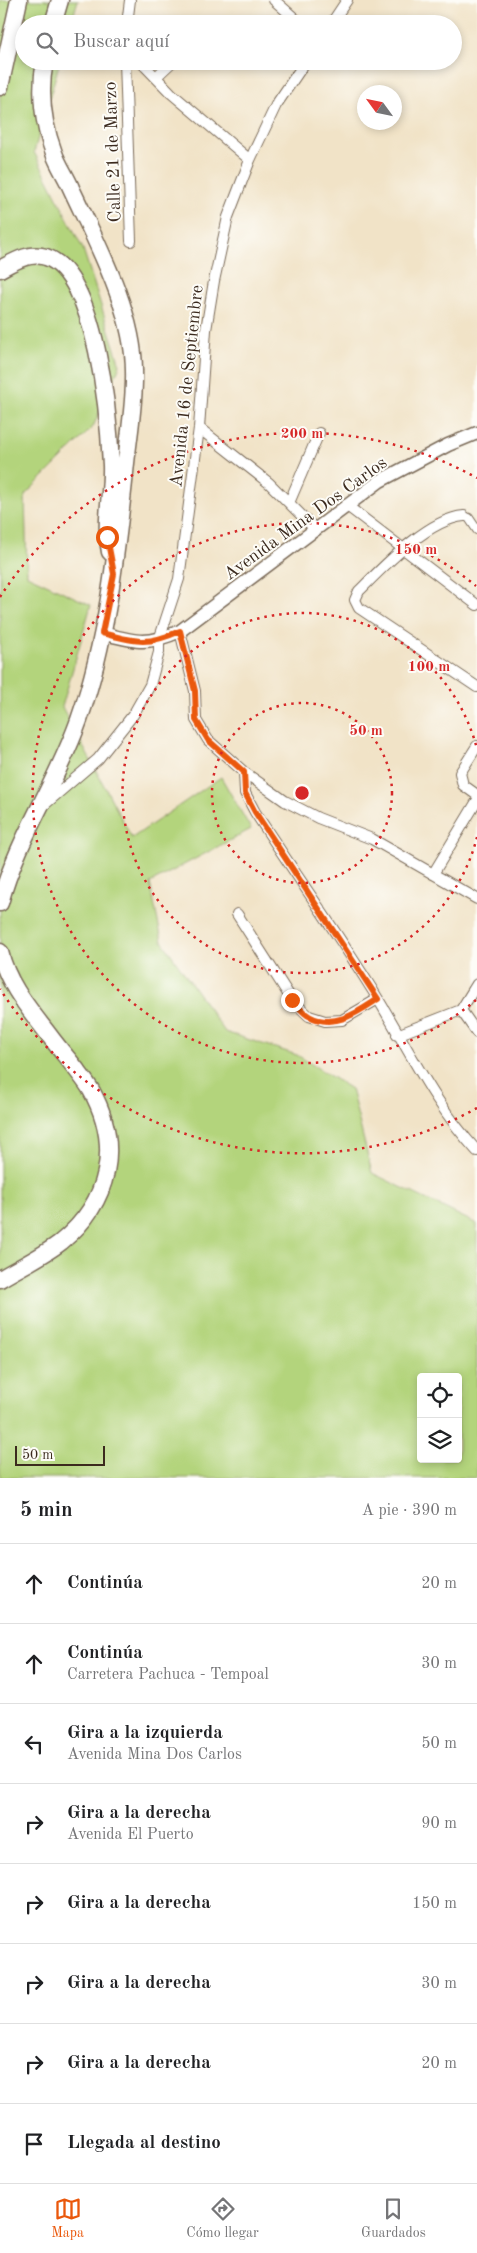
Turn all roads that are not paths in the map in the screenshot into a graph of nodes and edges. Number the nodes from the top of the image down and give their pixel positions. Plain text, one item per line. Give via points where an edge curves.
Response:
1 (19, 0) edge
2 (60, 0) edge
3 (130, 0) edge
4 (274, 0) edge
5 (346, 0) edge
6 (15, 15) edge
7 (56, 15) edge
8 (128, 15) edge
9 (291, 15) edge
10 (337, 15) edge
11 (15, 16) edge
12 (43, 70) edge
13 (125, 70) edge
14 (148, 70) edge
15 (164, 70) edge
16 (300, 70) edge
17 (156, 78) junction
18 (0, 87) edge
19 (250, 160) junction
20 (131, 241) dead end
21 (0, 269) edge
22 (199, 428) junction
23 (319, 433) dead end
24 (477, 433) edge
25 (289, 503) junction
26 (346, 505) junction
27 (464, 516) joint
28 (314, 528) junction
29 (477, 530) edge
30 (402, 548) junction
31 (114, 574) junction
32 (477, 606) edge
33 (180, 631) junction
34 (102, 633) junction
35 (160, 640) junction
36 (477, 687) edge
37 (477, 746) edge
38 (244, 772) junction
39 (477, 795) edge
40 (477, 801) edge
41 (40, 809) junction
42 (433, 874) junction
43 (477, 899) edge
44 (0, 903) edge
45 (237, 914) dead end
46 (0, 952) edge
47 (477, 984) edge
48 (378, 999) junction
49 (462, 1010) junction
50 (477, 1033) edge
51 (398, 1035) junction
52 (477, 1151) edge
53 (0, 1280) edge

1 - 6 main road
2 - 7 main road
3 - 8 street
4 - 9 street
5 - 10 street
11 - 18 main road
12 - 31 main road via 44,118 54,153 120,298 130,336 134,371
13 - 20 street, Calle 21 de Marzo
14 - 17 street
15 - 17 street
16 - 19 street, Avenida 16 de Septiembre via 276,105
17 - 19 street
19 - 22 street, Avenida 16 de Septiembre via 228,217 214,281 206,330
21 - 31 main road via 19,258 47,257 60,266 78,290 96,339 106,406 111,466 107,537
22 - 25 street via 269,483
22 - 35 street, Avenida 16 de Septiembre via 179,579
23 - 25 street
24 - 26 street, Avenida Mina Dos Carlos via 380,481
25 - 28 street
26 - 28 street, Avenida Mina Dos Carlos
26 - 30 street
27 - 29 street
27 - 30 street via 453,517
28 - 33 street, Avenida Mina Dos Carlos
30 - 32 street
30 - 36 street via 358,592 355,600 359,608
31 - 34 main road
33 - 35 street, Avenida Mina Dos Carlos
33 - 38 street via 195,691 196,720 208,740
34 - 35 street, Avenida Mina Dos Carlos via 137,642
34 - 41 main road via 79,720
35 - 41 street via 150,685 133,715 98,759
37 - 39 street via 460,773 463,785
38 - 42 street via 302,810 372,839
38 - 48 street via 245,793 255,812
40 - 42 street
41 - 44 main road via 7,876
42 - 43 street
45 - 48 street via 292,1000 309,1016 325,1021 342,1020
46 - 53 main road via 4,970 20,997 90,1090 108,1139 109,1166 87,1218 60,1242
47 - 49 street
48 - 51 street
49 - 50 street
49 - 51 street
51 - 52 street via 457,1130

